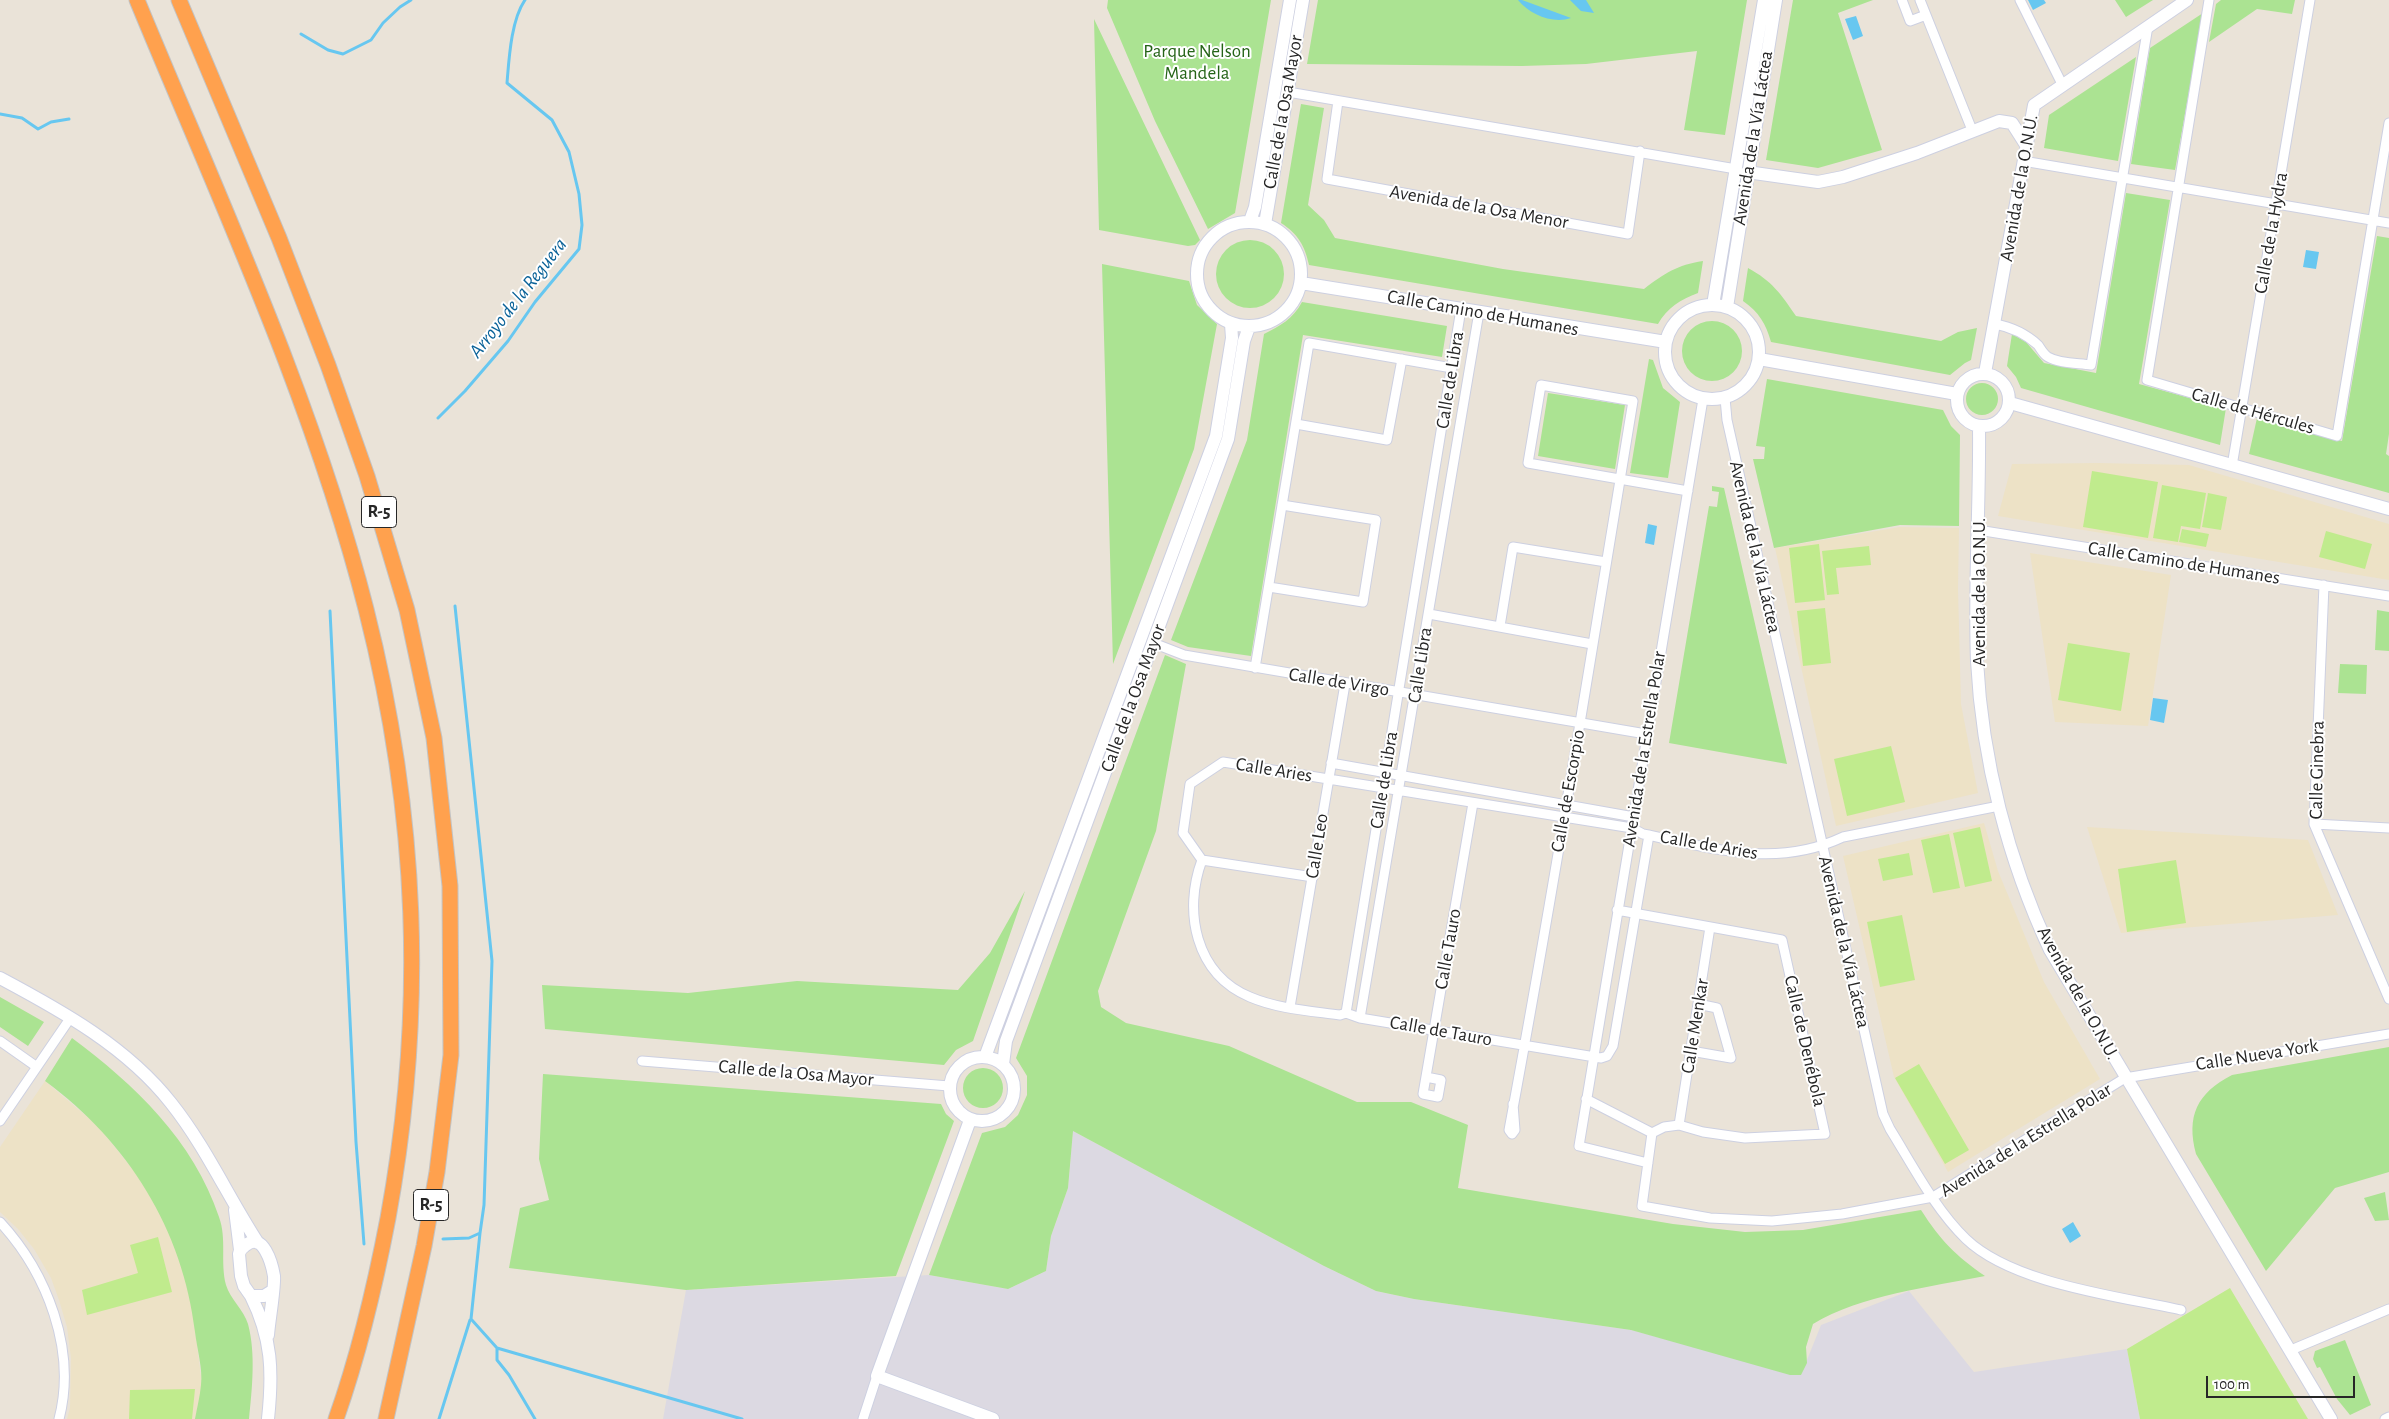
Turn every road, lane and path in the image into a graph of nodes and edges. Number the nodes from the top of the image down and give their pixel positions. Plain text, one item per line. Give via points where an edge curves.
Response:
1 (137, 0) edge
2 (179, 0) edge
3 (1290, 0) edge
4 (1302, 0) edge
5 (1764, 0) edge
6 (1776, 0) edge
7 (1902, 0) edge
8 (1920, 0) edge
9 (2020, 0) edge
10 (2187, 0) edge
11 (2209, 0) edge
12 (2310, 0) edge
13 (1926, 15) junction
14 (2148, 26) junction
15 (2062, 84) junction
16 (1288, 92) junction
17 (1338, 101) junction
18 (2389, 123) edge
19 (1972, 130) junction
20 (2026, 145) junction
21 (1640, 151) junction
22 (2023, 160) junction
23 (1741, 170) junction
24 (2123, 178) junction
25 (2178, 188) junction
26 (2276, 204) junction
27 (1250, 221) junction
28 (2373, 221) junction
29 (2389, 223) edge
30 (1265, 224) junction
31 (1301, 283) junction
32 (1713, 305) junction
33 (1727, 307) junction
34 (1461, 309) junction
35 (1479, 312) junction
36 (1231, 324) junction
37 (1995, 324) junction
38 (1249, 327) junction
39 (1666, 342) junction
40 (1402, 359) junction
41 (1759, 359) junction
42 (1452, 368) junction
43 (1985, 373) junction
44 (1957, 394) junction
45 (1725, 398) junction
46 (1703, 399) junction
47 (2010, 403) junction
48 (2242, 408) junction
49 (1296, 424) junction
50 (1979, 426) junction
51 (2232, 466) junction
52 (1620, 478) junction
53 (1688, 491) junction
54 (1282, 505) junction
55 (2389, 509) edge
56 (1978, 530) junction
57 (1606, 562) junction
58 (2324, 586) junction
59 (1269, 587) junction
60 (2389, 596) edge
61 (1429, 614) junction
62 (1500, 626) junction
63 (1153, 643) junction
64 (1592, 644) junction
65 (1255, 668) junction
66 (1345, 684) junction
67 (1398, 691) junction
68 (1416, 694) junction
69 (1580, 722) junction
70 (1646, 734) junction
71 (1331, 763) junction
72 (1385, 773) junction
73 (1400, 776) junction
74 (1328, 778) junction
75 (1383, 787) junction
76 (1398, 790) junction
77 (1473, 803) junction
78 (1566, 805) junction
79 (1999, 806) junction
80 (1563, 817) junction
81 (1634, 817) junction
82 (2314, 824) junction
83 (1632, 828) junction
84 (2389, 828) edge
85 (1649, 835) junction
86 (1822, 847) junction
87 (1202, 860) junction
88 (1313, 877) junction
89 (1617, 910) junction
90 (1636, 913) junction
91 (1710, 927) junction
92 (0, 978) edge
93 (2389, 999) edge
94 (1698, 1004) junction
95 (1290, 1007) junction
96 (1346, 1013) junction
97 (71, 1017) junction
98 (1360, 1018) junction
99 (1434, 1030) junction
100 (2389, 1034) edge
101 (0, 1041) edge
102 (1525, 1046) junction
103 (1691, 1051) junction
104 (985, 1057) junction
105 (1593, 1057) junction
106 (642, 1061) dead end
107 (1003, 1064) junction
108 (37, 1067) junction
109 (1426, 1077) junction
110 (2125, 1078) junction
111 (949, 1086) junction
112 (1586, 1100) junction
113 (1514, 1104) dead end
114 (0, 1120) edge
115 (970, 1120) junction
116 (1679, 1125) junction
117 (1652, 1133) junction
118 (1648, 1163) junction
119 (1933, 1197) junction
120 (234, 1206) junction
121 (0, 1222) edge
122 (258, 1243) junction
123 (240, 1250) junction
124 (272, 1291) junction
125 (252, 1296) junction
126 (2389, 1309) edge
127 (2181, 1310) dead end
128 (367, 1315) junction
129 (268, 1335) junction
130 (2291, 1350) junction
131 (399, 1354) junction
132 (877, 1376) junction
133 (2389, 1418) edge
134 (59, 1419) edge
135 (268, 1419) edge
136 (328, 1419) edge
137 (336, 1419) edge
138 (376, 1419) edge
139 (386, 1419) edge
140 (863, 1419) edge
141 (993, 1419) edge
142 (2331, 1419) edge
143 (2385, 1419) edge

1 - 128 highway, R-5 via 270,323 312,436 366,608 396,749 412,903 412,1027 395,1178
2 - 131 highway, R-5 via 279,238 367,476 407,610 434,738 450,886 451,1055 437,1172
3 - 27 street, Calle de la Osa Mayor
4 - 16 street, Calle de la Osa Mayor
5 - 23 street, Avenida de la Vía Láctea
6 - 23 street, Avenida de la Vía Láctea
7 - 13 street via 1910,21
8 - 13 street
9 - 15 street
10 - 14 street
11 - 25 street, Calle de Hércules
12 - 26 street, Calle de la Hydra
13 - 19 street
14 - 15 street
14 - 24 street
15 - 20 street, Avenida de la O.N.U. via 2034,105
16 - 17 street
16 - 30 street, Calle de la Osa Mayor
17 - 21 street
17 - 21 street, Avenida de la Osa Menor via 1327,180 1628,234
18 - 28 street
19 - 20 street via 1991,122 2007,121 2012,123
19 - 23 street via 1876,167 1818,182
20 - 22 street, Avenida de la O.N.U.
21 - 23 street
22 - 24 street
22 - 37 street, Avenida de la O.N.U.
23 - 32 street, Avenida de la Vía Láctea
23 - 33 street, Avenida de la Vía Láctea
24 - 25 street
24 - 37 street via 2091,365 2055,360 2046,356 2024,335
25 - 26 street
25 - 48 street, Calle de Hércules via 2147,380
26 - 28 street
26 - 48 street, Calle de la Hydra
27 - 30 street
27 - 36 street via 1224,228 1208,241 1197,267 1202,297 1213,313
28 - 29 street
28 - 48 street, Calle de Hércules via 2337,436
30 - 31 street via 1279,230 1298,253
31 - 34 street, Calle Camino de Humanes
31 - 38 street via 1292,305 1283,314 1261,326
32 - 33 street
32 - 39 street via 1692,309 1683,315 1675,323
33 - 41 street via 1741,314 1752,327 1759,342
34 - 35 street, Calle Camino de Humanes
34 - 42 street, Calle de Libra
35 - 39 street, Calle Camino de Humanes
35 - 61 street, Calle Libra
36 - 38 street
36 - 104 street, Calle de la Osa Mayor via 1232,338 1216,436
37 - 43 street, Avenida de la O.N.U.
38 - 63 street, Calle de la Osa Mayor via 1228,438
39 - 46 street via 1669,372 1689,394
40 - 42 street
40 - 49 street via 1387,440
40 - 49 street via 1309,343
41 - 44 street
41 - 45 street via 1748,383
42 - 67 street, Calle de Libra
43 - 44 street via 1967,379
43 - 47 street via 1993,375 2006,386
44 - 50 street via 1957,403 1964,418
45 - 46 street
45 - 86 street, Avenida de la Vía Láctea via 1727,420
46 - 53 street, Avenida de la Estrella Polar
47 - 50 street via 2000,421
47 - 51 street
48 - 51 street, Calle de la Hydra
49 - 54 street
50 - 56 street, Avenida de la O.N.U.
51 - 55 street
52 - 52 street, Calle de Escorpio via 1633,401 1541,385 1528,463
52 - 53 street, Calle de Escorpio
52 - 57 street, Calle de Escorpio
53 - 70 street, Avenida de la Estrella Polar
54 - 59 street
54 - 59 street via 1376,520 1363,602
56 - 58 street, Calle Camino de Humanes
56 - 79 street, Avenida de la O.N.U. via 1977,662
57 - 62 street via 1513,547
57 - 64 street, Calle de Escorpio
58 - 60 street, Calle Camino de Humanes
58 - 82 street, Calle Ginebra
59 - 65 street
61 - 62 street
61 - 68 street, Calle Libra
62 - 64 street
63 - 65 street, Calle de Virgo via 1184,655
63 - 107 street, Calle de la Osa Mayor via 1006,1041
64 - 69 street, Calle de Escorpio
65 - 66 street, Calle de Virgo
66 - 67 street, Calle de Virgo
66 - 71 street, Calle Leo
67 - 68 street, Calle de Virgo
67 - 72 street, Calle de Libra
68 - 69 street, Calle de Virgo
68 - 73 street, Calle Libra
69 - 70 street, Calle de Virgo
69 - 78 street, Calle de Escorpio
70 - 81 street, Avenida de la Estrella Polar
71 - 72 street
71 - 74 street, Calle Leo
72 - 73 street
72 - 75 street, Calle de Libra
73 - 76 street, Calle Libra
73 - 78 street
74 - 75 street, Calle de Aries
74 - 87 street, Calle Aries via 1223,762 1190,784 1183,833
74 - 88 street, Calle Leo
75 - 76 street, Calle de Aries
75 - 96 street, Calle de Libra
76 - 77 street, Calle de Aries
76 - 98 street, Calle Libra
77 - 80 street, Calle de Aries
77 - 99 street, Calle Tauro
78 - 80 street, Calle de Escorpio
78 - 81 street
79 - 86 street, Calle de Aries via 1843,837
79 - 110 street, Avenida de la O.N.U. via 2021,879 2050,950
80 - 83 street, Calle de Aries
80 - 102 street, Calle de Escorpio
81 - 83 street, Avenida de la Estrella Polar
82 - 84 street
82 - 93 street, Calle Ginebra
83 - 85 street, Calle de Aries
83 - 89 street, Avenida de la Estrella Polar
85 - 86 street, Calle de Aries via 1757,855
85 - 90 street
86 - 119 street, Avenida de la Vía Láctea via 1883,1114
87 - 88 street
87 - 95 street via 1196,876 1194,929 1209,964 1235,989 1261,1001
88 - 95 street, Calle Leo
89 - 90 street, Calle de Denébola
89 - 105 street, Avenida de la Estrella Polar
90 - 91 street, Calle de Denébola
90 - 105 street via 1612,1050 1607,1056
91 - 94 street, Calle Menkar
91 - 116 street, Calle de Denébola via 1782,940 1825,1134 1745,1138
92 - 97 street
94 - 103 street, Calle Menkar
94 - 103 street via 1717,1008 1730,1058
95 - 96 street, Calle de Tauro via 1340,1015
96 - 98 street, Calle de Tauro
97 - 108 street
97 - 120 street via 137,1068 171,1103 213,1164
98 - 99 street, Calle de Tauro
99 - 102 street, Calle de Tauro
99 - 109 street, Calle Tauro
100 - 110 street, Calle Nueva York
101 - 108 street
102 - 105 street, Calle de Tauro
102 - 113 street, Calle de Escorpio
103 - 116 street, Calle Menkar
104 - 107 street
104 - 111 street via 970,1060 957,1068
105 - 112 street, Avenida de la Estrella Polar
106 - 111 street, Calle de la Osa Mayor
107 - 115 street via 1012,1080 1011,1102 1005,1112 992,1120
108 - 114 street
109 - 109 street, Calle Tauro via 1423,1094 1438,1097 1441,1080
110 - 119 street, Avenida de la Estrella Polar
110 - 130 street, Avenida de la O.N.U.
111 - 115 street via 955,1107
112 - 117 street
112 - 118 street, Avenida de la Estrella Polar via 1579,1146
115 - 132 street
116 - 117 street
117 - 118 street, Avenida de la Estrella Polar
118 - 119 street, Avenida de la Estrella Polar via 1642,1206 1710,1218 1772,1221 1825,1216
119 - 127 street, Avenida de la Vía Láctea via 1965,1239 1982,1253 2012,1269
120 - 122 street
120 - 123 street
121 - 134 street via 22,1247 35,1270 60,1337 64,1370
122 - 123 street via 249,1243
122 - 124 street via 268,1254 274,1276
123 - 125 street via 241,1276
124 - 125 street via 264,1296
124 - 129 street
125 - 129 street
126 - 130 street
128 - 136 highway
128 - 137 highway, R-5
129 - 135 street
130 - 142 street, Avenida de la O.N.U.
131 - 138 highway, R-5
131 - 139 highway
132 - 140 street
132 - 141 street
133 - 143 street

